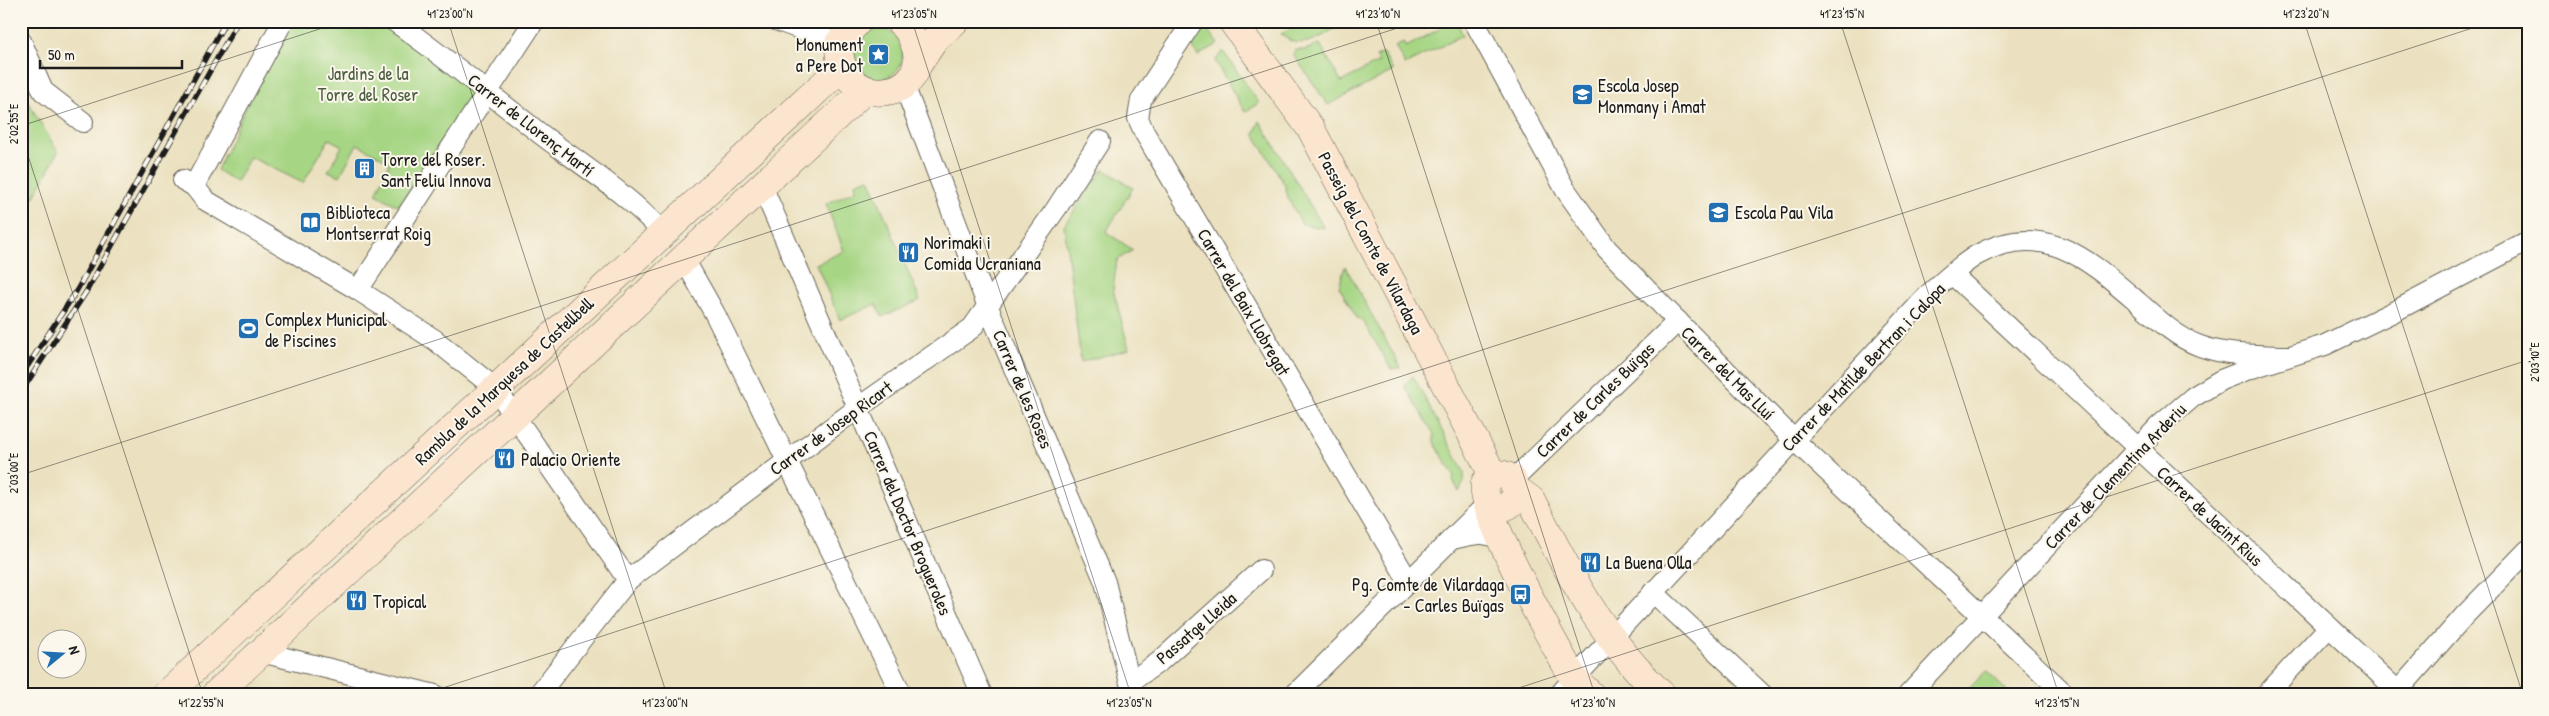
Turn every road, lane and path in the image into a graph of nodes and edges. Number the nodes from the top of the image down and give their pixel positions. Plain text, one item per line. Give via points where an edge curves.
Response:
1 (283, 21) edge
2 (394, 21) edge
3 (534, 21) edge
4 (778, 21) edge
5 (858, 21) edge
6 (955, 21) edge
7 (1193, 21) edge
8 (1232, 21) edge
9 (1474, 21) edge
10 (902, 22) edge
11 (21, 41) edge
12 (840, 55) junction
13 (911, 74) junction
14 (865, 90) junction
15 (486, 92) junction
16 (83, 122) dead end
17 (1100, 141) dead end
18 (762, 186) junction
19 (663, 233) junction
20 (2528, 241) edge
21 (684, 259) junction
22 (1952, 274) junction
23 (358, 290) junction
24 (988, 307) junction
25 (1678, 321) junction
26 (2287, 356) junction
27 (496, 389) junction
28 (859, 407) junction
29 (516, 416) junction
30 (1794, 440) junction
31 (2138, 448) junction
32 (786, 461) junction
33 (1508, 482) junction
34 (1488, 503) junction
35 (1452, 539) junction
36 (1502, 541) junction
37 (2528, 550) edge
38 (1261, 570) dead end
39 (628, 580) junction
40 (1408, 582) junction
41 (1653, 592) junction
42 (1982, 615) junction
43 (2329, 627) junction
44 (1610, 639) junction
45 (261, 652) junction
46 (1132, 688) edge
47 (1575, 690) edge
48 (2400, 693) edge
49 (166, 695) edge
50 (215, 695) edge
51 (435, 695) edge
52 (538, 695) edge
53 (902, 695) edge
54 (982, 695) edge
55 (1294, 695) edge
56 (1662, 695) edge
57 (1763, 695) edge
58 (1908, 695) edge
59 (2066, 695) edge
60 (2266, 695) edge

1 - 23 street via 189,183 205,200
2 - 15 street, Carrer de Llorenç Martí via 463,71
3 - 15 street
4 - 12 street
5 - 12 street, Rambla de la Marquesa de Castellbell
6 - 13 street via 935,38
7 - 40 street, Carrer del Baix Llobregat via 1140,100 1138,118
8 - 33 street, Passeig del Comte de Vilardaga via 1311,129
9 - 25 street, Carrer del Mas Lluí via 1565,190 1607,249
10 - 13 street via 917,49
11 - 16 street via 43,90
12 - 14 street via 846,76
12 - 19 street, Rambla de la Marquesa de Castellbell
13 - 14 street via 879,94
13 - 24 street, Carrer de les Roses
14 - 18 street, Rambla de la Marquesa de Castellbell
15 - 19 street, Carrer de Llorenç Martí via 638,208
15 - 23 street
17 - 24 street, Carrer de Josep Ricart
18 - 21 street, Rambla de la Marquesa de Castellbell
18 - 28 street, Carrer del Doctor Brogueroles
19 - 27 street, Rambla de la Marquesa de Castellbell
20 - 26 street, Carrer de Clementina Arderiu via 2364,327 2325,345
21 - 29 street, Rambla de la Marquesa de Castellbell
21 - 32 street via 715,314
22 - 26 street, Carrer de Matilde Bertran i Calopa via 1976,256 2003,244 2028,240 2054,244 2075,252 2096,266 2162,323 2199,346 2228,353
22 - 30 street, Carrer de Matilde Bertran i Calopa via 1929,294
22 - 31 street, Carrer de Jacint Rius
23 - 27 street via 435,340
24 - 28 street, Carrer de Josep Ricart via 972,328
24 - 46 street, Carrer de les Roses via 1105,582
25 - 30 street, Carrer del Mas Lluí
25 - 33 street, Carrer de Carles Buïgas
26 - 31 street, Carrer de Clementina Arderiu via 2221,380 2193,397
27 - 29 street
27 - 49 street, Rambla de la Marquesa de Castellbell
28 - 32 street, Carrer de Josep Ricart
28 - 54 street, Carrer del Doctor Brogueroles
29 - 39 street
29 - 45 street, Rambla de la Marquesa de Castellbell
30 - 41 street, Carrer de Matilde Bertran i Calopa
30 - 42 street, Carrer del Mas Lluí
31 - 42 street, Carrer de Clementina Arderiu
31 - 43 street, Carrer de Jacint Rius
32 - 39 street, Carrer de Josep Ricart
32 - 53 street
33 - 34 street via 1488,479 1483,489
33 - 44 street, Passeig del Comte de Vilardaga via 1531,500 1591,612
34 - 35 street
34 - 36 street
35 - 36 street via 1492,534
35 - 40 street
36 - 47 street
37 - 48 street via 2464,616
38 - 46 street, Passatge Lleida
39 - 52 street, Carrer de Josep Ricart
40 - 55 street
41 - 44 street, Carrer de Matilde Bertran i Calopa
41 - 57 street
42 - 58 street, Carrer de Clementina Arderiu
42 - 59 street, Carrer del Mas Lluí
43 - 48 street, Carrer de Jacint Rius
43 - 60 street
44 - 47 street, Carrer de Matilde Bertran i Calopa
44 - 56 street, Passeig del Comte de Vilardaga via 1637,672
45 - 50 street, Rambla de la Marquesa de Castellbell
45 - 51 street

